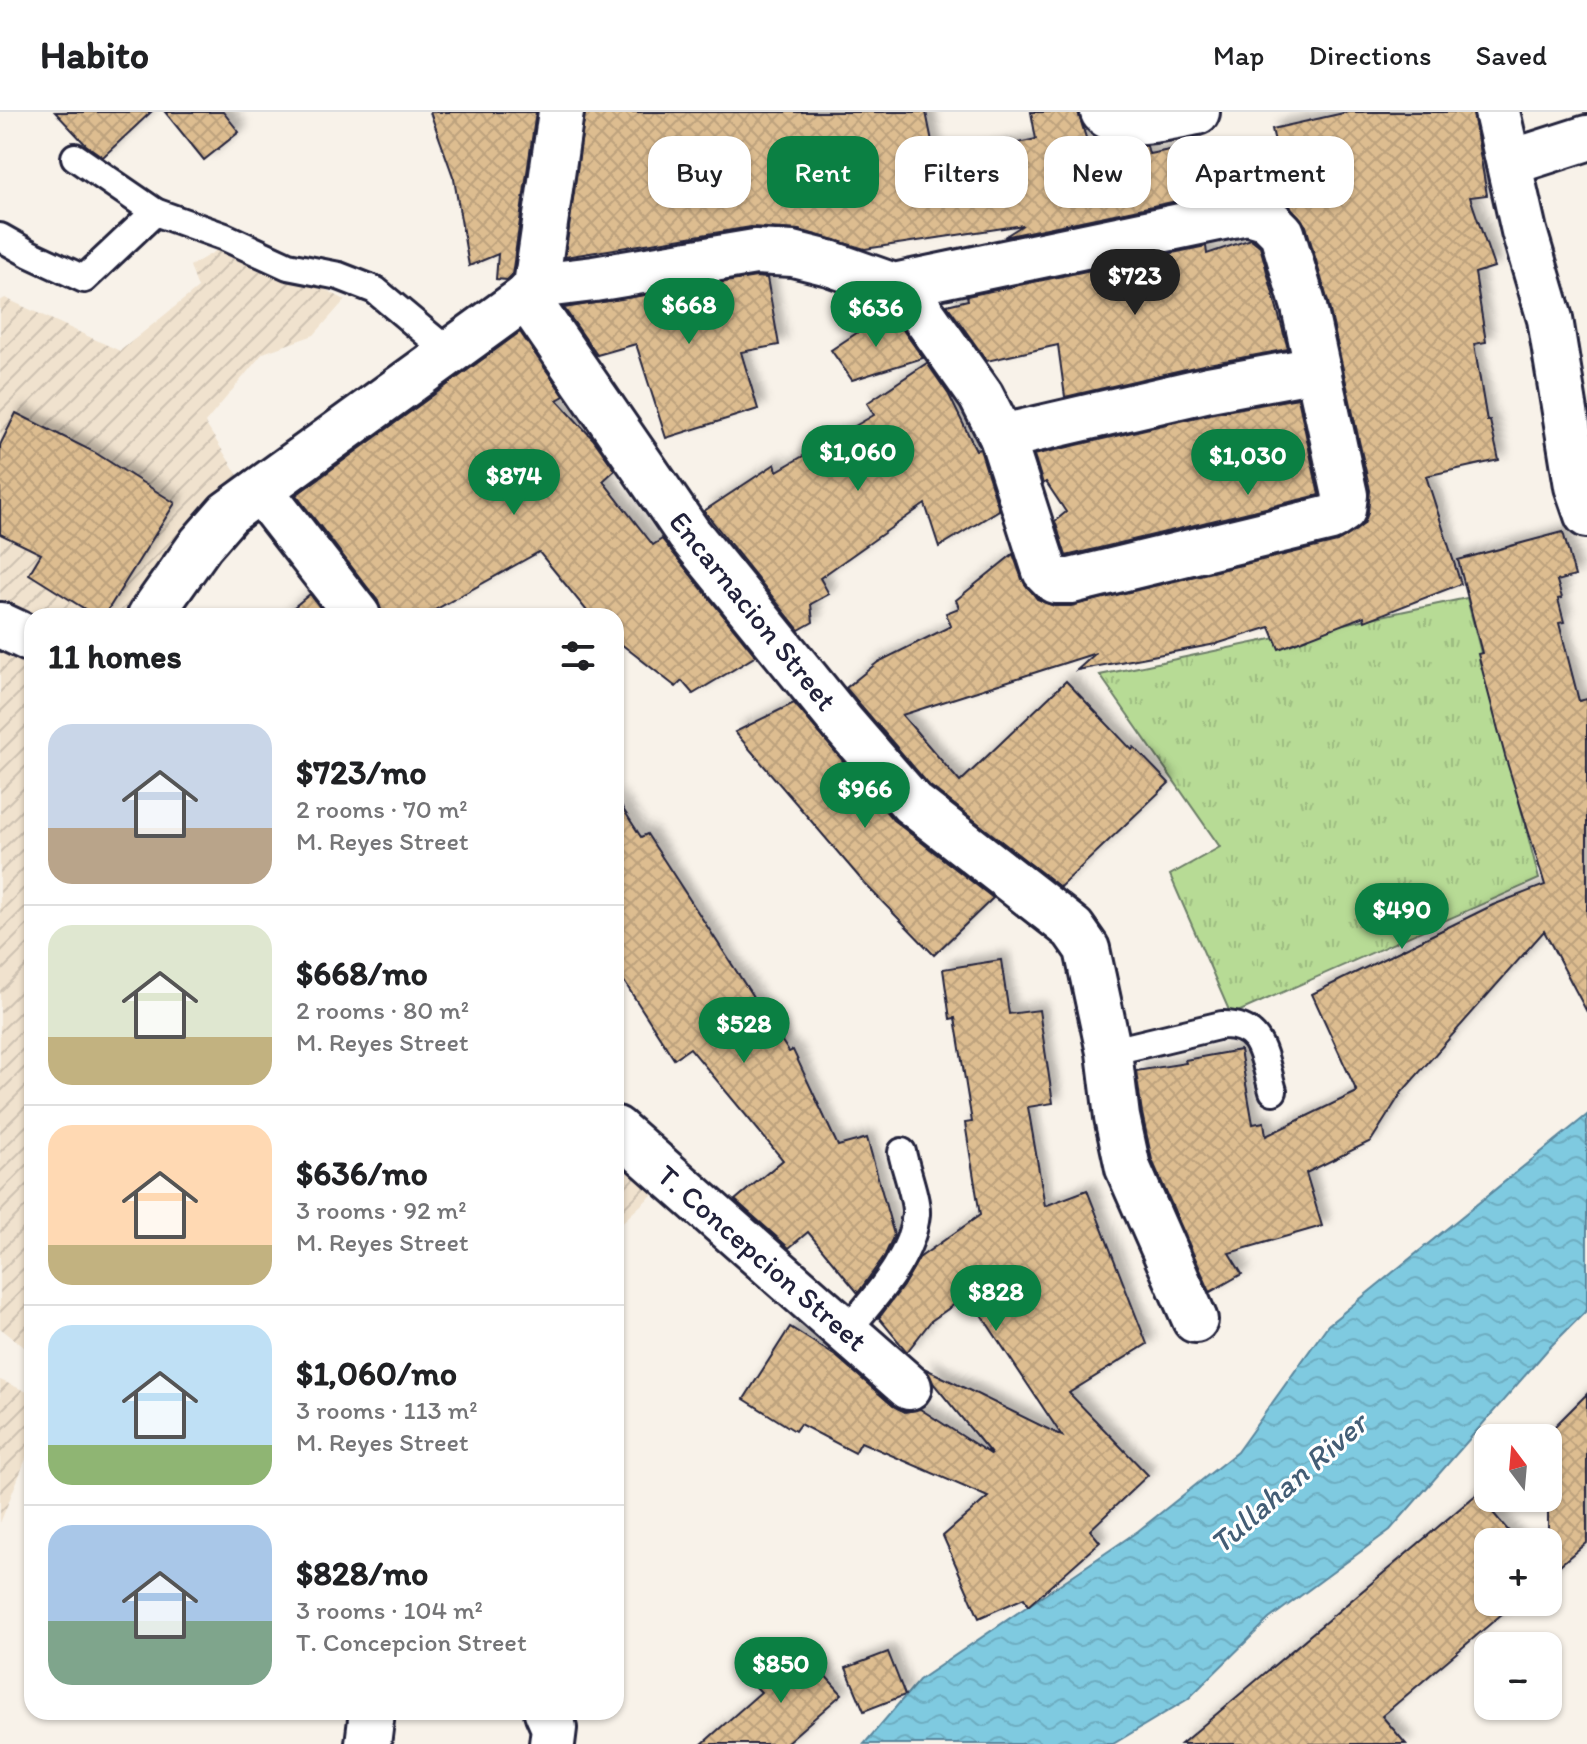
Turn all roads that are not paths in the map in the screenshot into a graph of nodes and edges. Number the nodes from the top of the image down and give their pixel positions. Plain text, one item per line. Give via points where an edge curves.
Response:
1 (561, 112) edge
2 (1103, 112) edge
3 (1197, 112) edge
4 (1497, 112) edge
5 (1587, 138) edge
6 (75, 157) dead end
7 (1509, 163) junction
8 (155, 212) junction
9 (0, 237) edge
10 (894, 286) junction
11 (531, 291) junction
12 (450, 353) junction
13 (1316, 369) junction
14 (1002, 437) junction
15 (260, 490) junction
16 (1587, 515) edge
17 (156, 608) edge
18 (352, 608) edge
19 (0, 625) edge
20 (24, 636) edge
21 (1109, 1052) junction
22 (1273, 1091) dead end
23 (624, 1136) edge
24 (902, 1152) dead end
25 (1195, 1320) dead end
26 (846, 1332) junction
27 (909, 1387) dead end
28 (371, 1720) edge
29 (550, 1720) edge
30 (368, 1744) edge
31 (552, 1744) edge

1 - 11 street
2 - 3 street via 1125,121
4 - 7 street
5 - 7 street
6 - 8 lane
7 - 16 street via 1550,319 1577,486
8 - 9 lane via 84,279
8 - 12 lane via 288,266 375,290
10 - 11 street via 793,254 755,252
10 - 13 street via 1247,212 1267,218 1282,233
10 - 14 street via 917,306 981,396
11 - 12 street
11 - 21 street, Encarnacion Street via 689,534 844,725 912,803 1073,929 1087,949
12 - 15 street
13 - 14 street
13 - 14 street via 1345,495 1343,510 1331,518 1071,581 1055,581 1045,571
15 - 17 street via 210,533
15 - 18 street
19 - 20 street
21 - 22 lane via 1240,1024 1257,1037
21 - 25 street, Encarnacion Street via 1128,1168
23 - 26 street, T. Concepcion Street
24 - 26 lane via 916,1212 904,1253 888,1282
26 - 27 street, T. Concepcion Street
28 - 30 street
29 - 31 street

